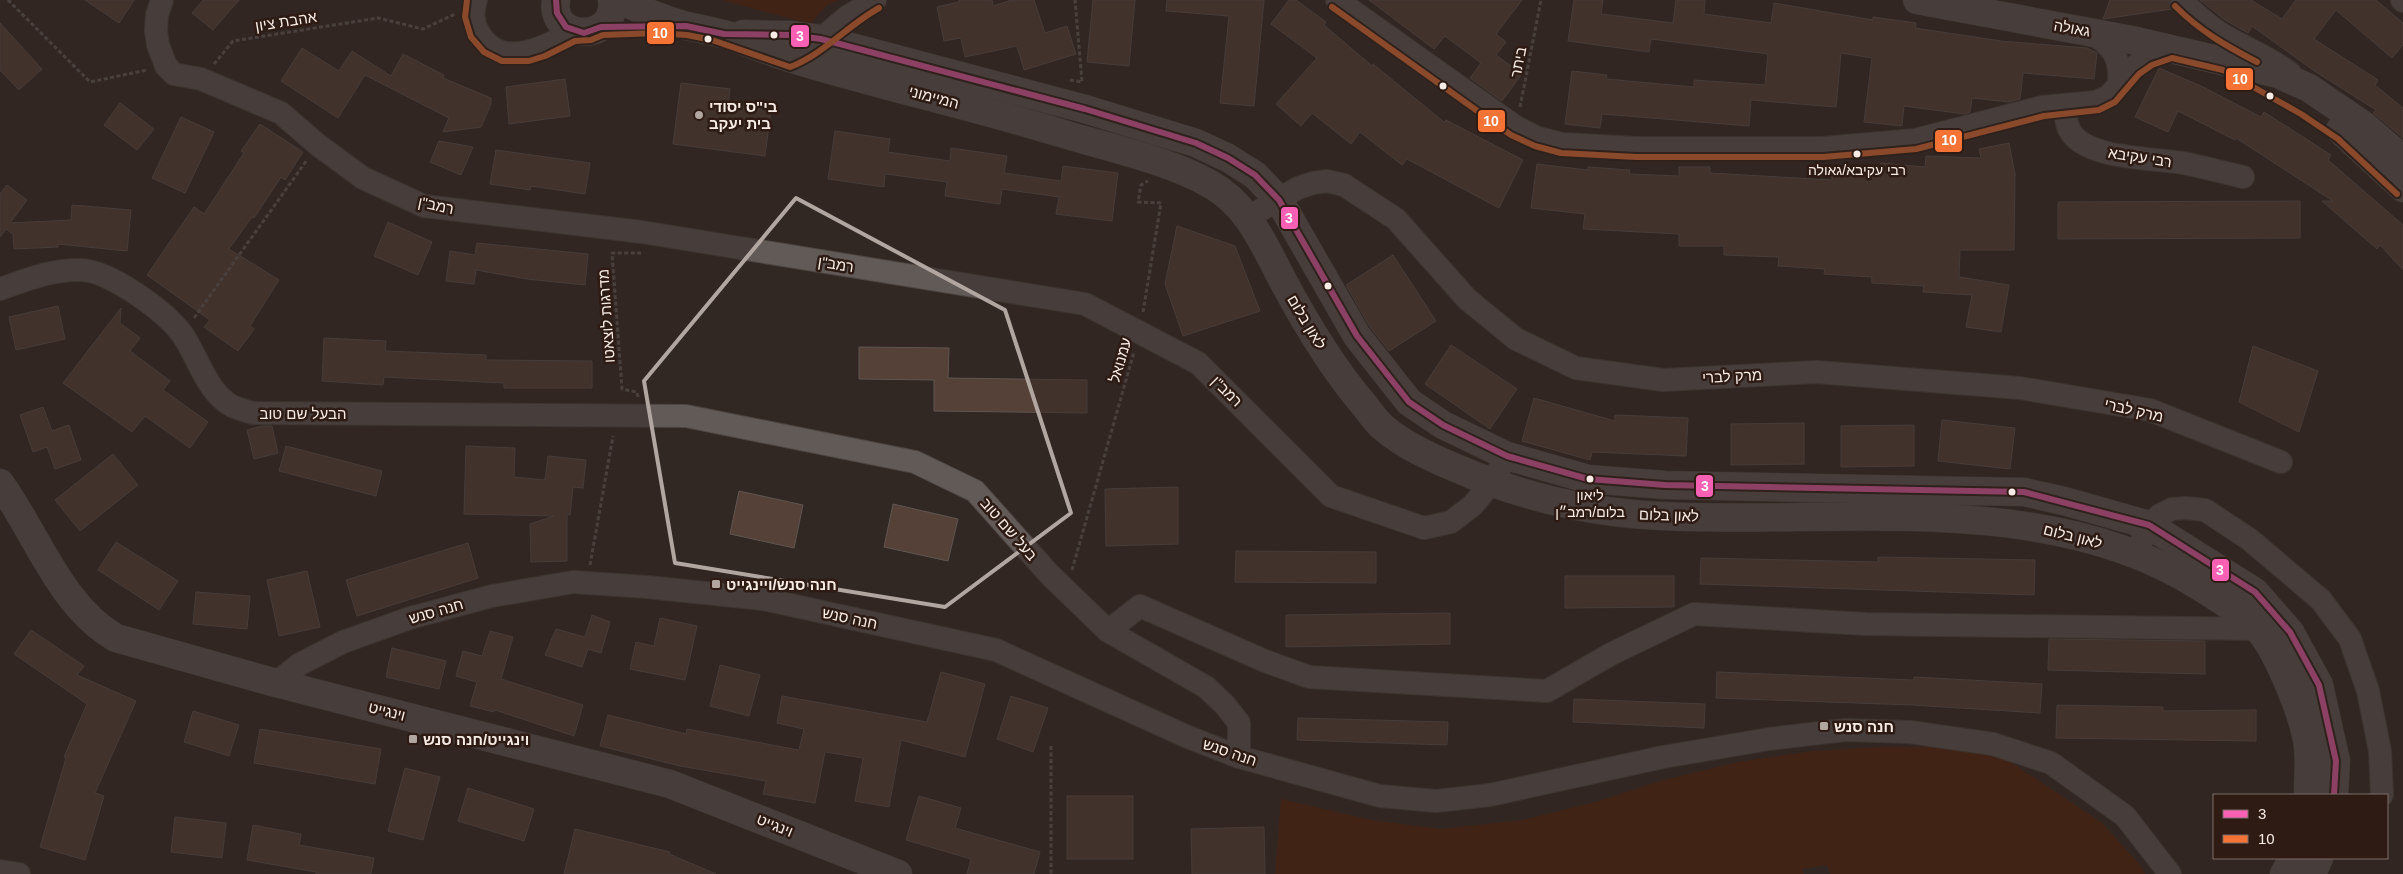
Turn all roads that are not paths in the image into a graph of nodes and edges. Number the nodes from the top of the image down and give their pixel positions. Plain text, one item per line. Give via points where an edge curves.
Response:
1 (162, 0) edge
2 (612, 0) edge
3 (621, 0) edge
4 (875, 0) edge
5 (1337, 0) edge
6 (1917, 0) edge
7 (2181, 0) edge
8 (476, 2) edge
9 (572, 18) edge
10 (686, 26) junction
11 (2090, 32) junction
12 (724, 34) junction
13 (821, 39) junction
14 (2172, 49) junction
15 (789, 58) junction
16 (2226, 62) junction
17 (2119, 85) junction
18 (2309, 88) junction
19 (2066, 105) junction
20 (1152, 129) joint
21 (2403, 159) edge
22 (1157, 163) joint
23 (2243, 177) dead end
24 (2403, 188) edge
25 (1279, 200) junction
26 (1249, 217) junction
27 (0, 289) edge
28 (640, 415) joint
29 (1507, 456) junction
30 (2281, 462) dead end
31 (0, 483) edge
32 (1491, 483) junction
33 (2149, 525) junction
34 (2136, 553) junction
35 (2259, 629) junction
36 (1108, 631) junction
37 (276, 683) junction
38 (1239, 757) junction
39 (2308, 794) edge
40 (2334, 794) edge
41 (2382, 794) edge
42 (2292, 859) edge
43 (2320, 859) edge
44 (2166, 868) edge
45 (0, 871) edge
46 (19, 874) edge
47 (898, 874) edge
48 (2284, 874) edge
49 (2312, 874) edge

1 - 32 street, רמב"ן via 157,15 158,45 166,66 174,74 201,80 281,114 363,178 424,206 642,232 1085,304 1198,363 1331,496 1424,528 1451,522 1473,506
2 - 9 street via 611,12
3 - 10 street, המיימוני
4 - 13 street via 847,16
5 - 19 street via 1516,128 1562,144 1704,150 1823,148 1915,140 2022,111
6 - 11 street, גאולה
7 - 18 street via 2223,35 2258,53
8 - 9 street via 475,22 482,40 503,53 515,55 540,40 551,27
9 - 10 street, המיימוני
10 - 12 street, המיימוני
11 - 14 street, גאולה
11 - 17 street via 2110,45 2116,54
12 - 13 street, המיימוני
12 - 15 street, המיימוני
13 - 15 street
13 - 20 street, המיימוני via 1015,89
14 - 16 street, גאולה
14 - 17 street via 2148,57 2133,68
15 - 22 street, המיימוני via 1014,118
16 - 18 street, גאולה via 2278,74
16 - 24 street, גאולה via 2306,107 2342,132
17 - 19 street via 2109,96 2096,102
18 - 21 street, גאולה via 2362,124
19 - 23 street, רבי עקיבא via 2066,123 2073,135 2089,148
20 - 25 street, לאון בלום via 1196,143 1228,158 1255,175
22 - 26 street, לאון בלום via 1210,185 1231,198
25 - 26 street, מרק לברי
25 - 29 street, לאון בלום via 1357,336 1409,402 1442,425
25 - 30 street, מרק לברי via 1313,183 1344,185 1396,219 1467,299 1516,339 1576,368 1663,380 1817,372 2020,388 2150,410
26 - 32 street, לאון בלום via 1342,380 1384,429 1433,458
27 - 28 street, הבעל שם טוב via 45,273 83,270 121,284 147,302 182,335 211,386 230,405 253,413
28 - 36 street, בעל שם טוב via 686,416 915,462 975,491 1066,591
29 - 32 street, רמב"ן
29 - 33 street, לאון בלום via 1588,479 1665,485 2024,492
31 - 37 street, וינגייט via 70,597 98,628 116,638
32 - 34 street, לאון בלום via 1583,508 1662,516 1854,517 2018,524
33 - 34 street
33 - 40 street, לאון בלום via 2255,592 2290,632 2319,685 2336,761
33 - 41 street via 2172,510 2205,510 2249,539 2320,600 2350,639 2368,691 2380,752
34 - 35 street, לאון בלום via 2186,578
35 - 36 street via 1866,624 1694,614 1611,654 1547,691 1309,677 1140,606
35 - 39 street, לאון בלום via 2289,683 2308,738
36 - 38 street, בעל שם טוב via 1206,687 1225,705 1238,723
37 - 38 street, חנה סנש via 300,664 343,642 410,618 492,596 573,582 587,583 763,599 996,650
37 - 47 street, וינגייט via 670,784
38 - 44 street, חנה סנש via 1380,796 1436,801 1490,795 1663,757 1769,739 1845,730 1910,732 1993,744 2051,763 2125,816
42 - 48 street
43 - 49 street
45 - 46 street

